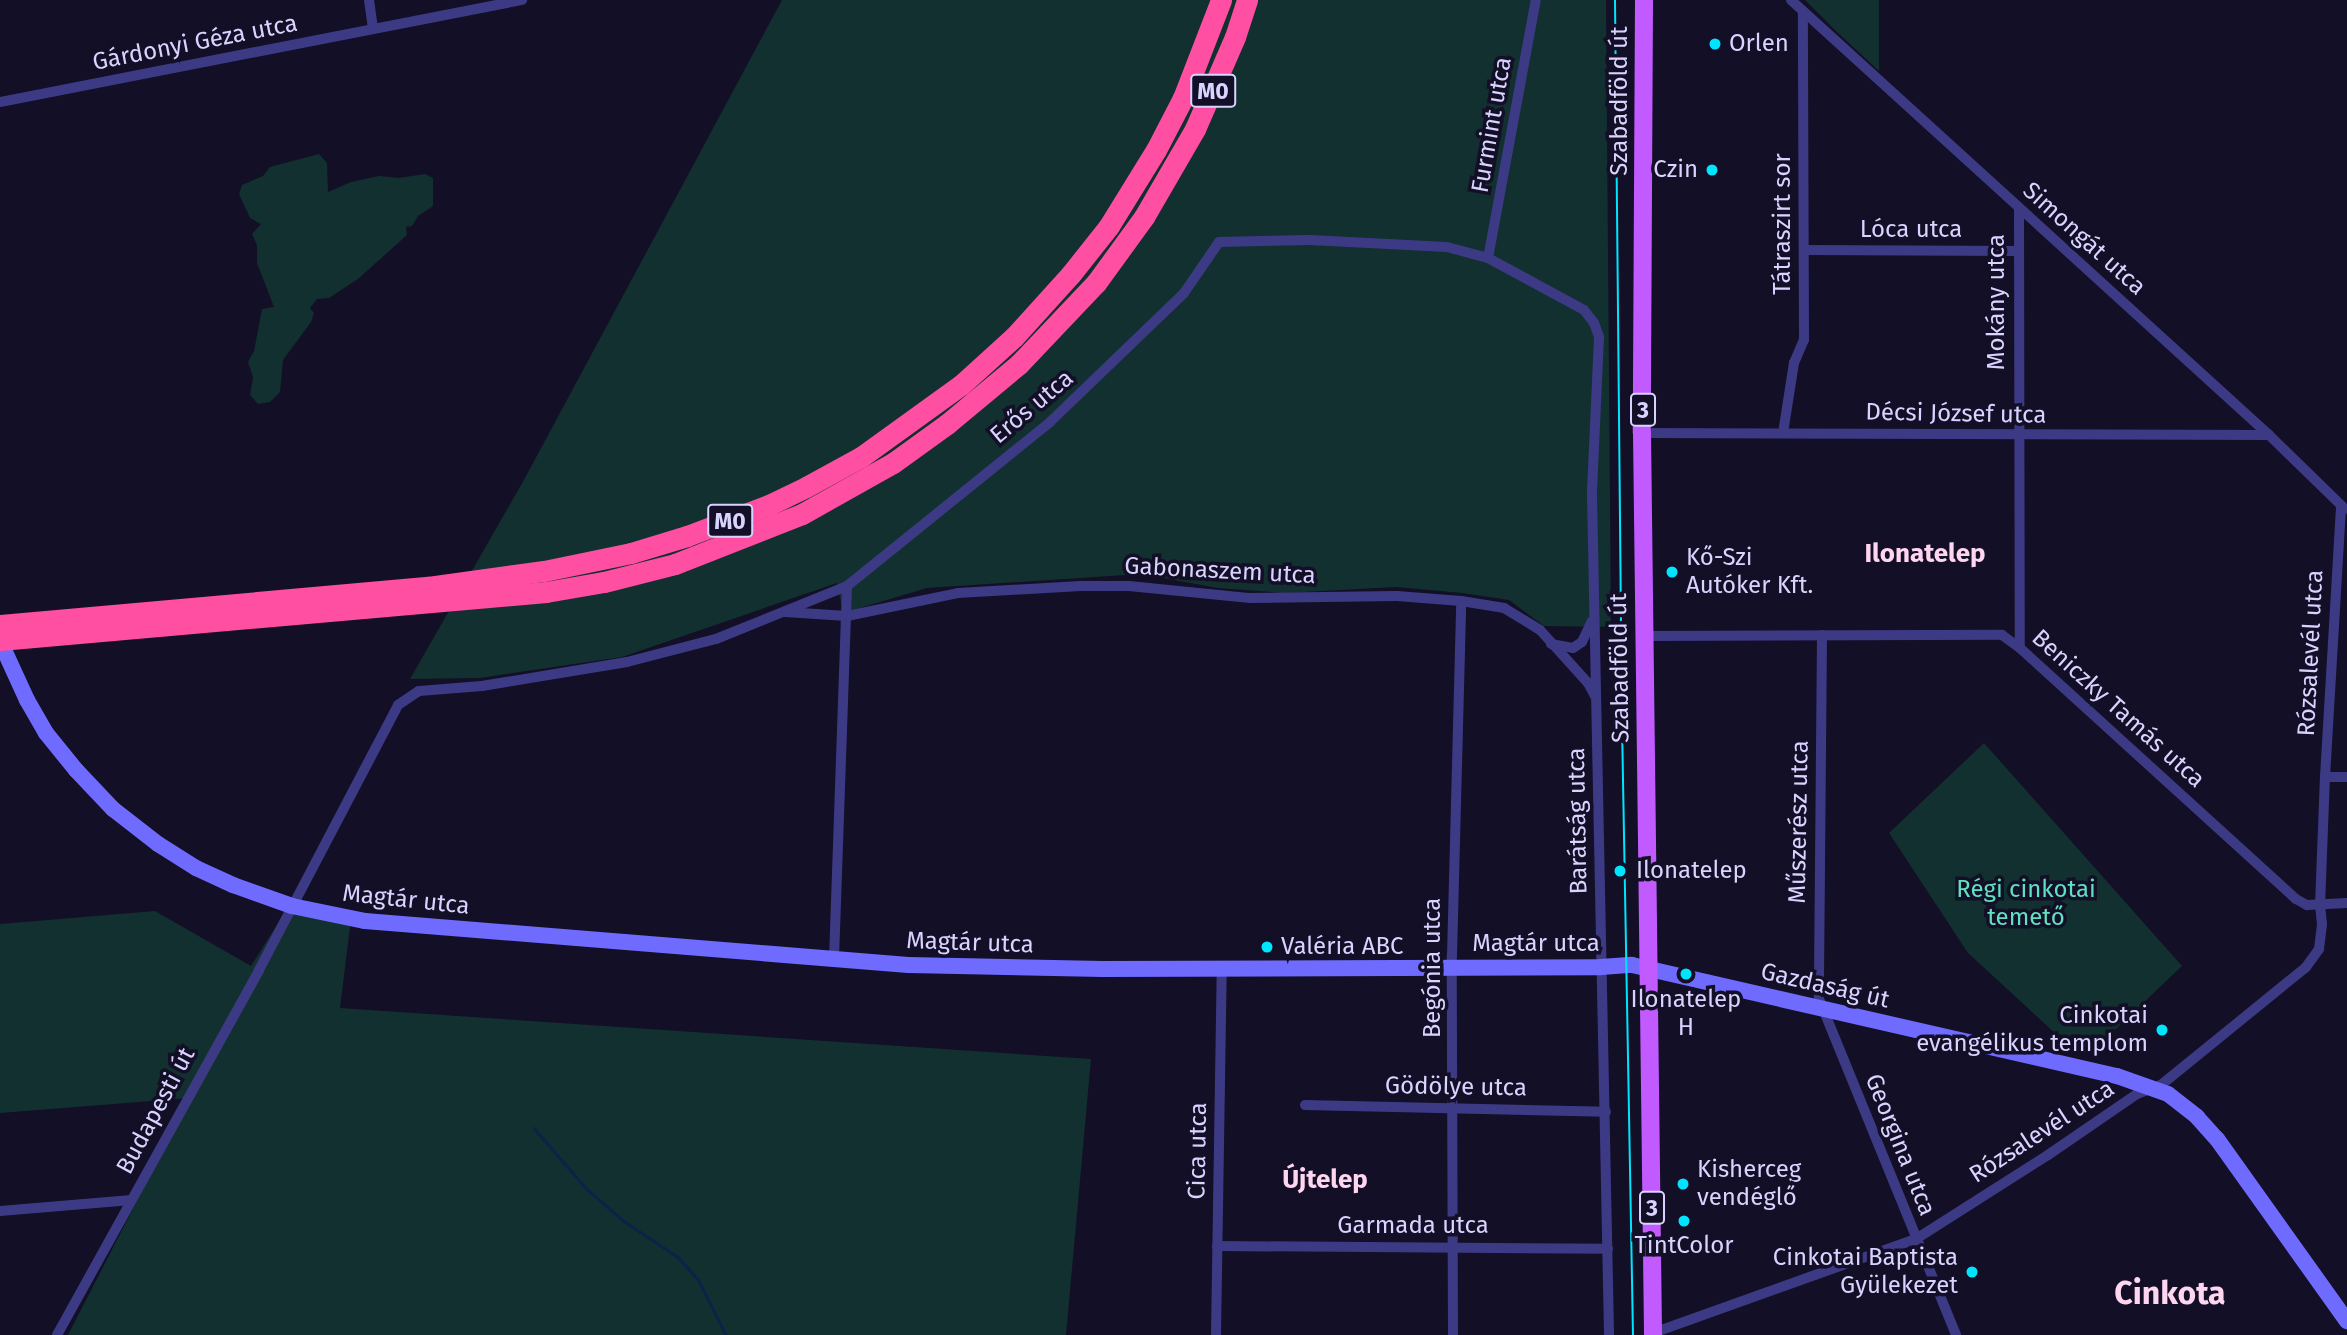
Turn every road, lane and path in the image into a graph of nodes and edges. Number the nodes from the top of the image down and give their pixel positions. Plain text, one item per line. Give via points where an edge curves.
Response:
1 (369, 0) edge
2 (522, 0) edge
3 (1221, 0) edge
4 (1247, 0) edge
5 (1536, 0) edge
6 (1644, 0) edge
7 (1791, 0) edge
8 (1803, 12) junction
9 (373, 29) junction
10 (0, 102) edge
11 (2019, 208) junction
12 (1804, 250) junction
13 (2018, 251) junction
14 (1488, 258) junction
15 (1584, 310) joint
16 (1642, 433) junction
17 (1783, 433) junction
18 (2269, 435) junction
19 (2018, 436) junction
20 (2344, 508) edge
21 (847, 586) junction
22 (1461, 601) junction
23 (782, 612) junction
24 (1594, 614) junction
25 (847, 616) junction
26 (0, 625) edge
27 (1822, 635) junction
28 (1644, 636) junction
29 (0, 641) edge
30 (1551, 644) junction
31 (2020, 648) junction
32 (1596, 698) junction
33 (2325, 777) junction
34 (2347, 777) edge
35 (2347, 903) edge
36 (292, 906) junction
37 (2320, 906) junction
38 (834, 960) junction
39 (1601, 967) junction
40 (1222, 968) junction
41 (1454, 968) junction
42 (1650, 968) junction
43 (1823, 1009) junction
44 (2154, 1088) junction
45 (1305, 1105) dead end
46 (1454, 1108) junction
47 (1606, 1112) junction
48 (132, 1200) junction
49 (0, 1211) edge
50 (1916, 1239) junction
51 (1217, 1246) junction
52 (1453, 1248) junction
53 (1608, 1249) junction
54 (2347, 1321) edge
55 (1653, 1334) edge
56 (57, 1335) edge
57 (1216, 1335) edge
58 (1453, 1335) edge
59 (1609, 1335) edge
60 (1956, 1335) edge

1 - 9 street
2 - 9 street, Gárdonyi Géza utca
3 - 26 highway, M0 via 1183,98 1156,150 1109,226 1071,274 1014,337 961,385 877,446 806,487 687,536 532,573 428,587
4 - 29 highway, M0 via 1236,37 1195,129 1144,217 1096,283 1019,364 957,417 893,463 802,514 675,564 546,592
5 - 14 street, Furmint utca
6 - 16 main road, Szabadföld út / 3
7 - 8 street, Simongát utca
8 - 11 street, Simongát utca
8 - 12 street, Tátraszirt sor
9 - 10 street, Gárdonyi Géza utca
11 - 13 street, Mokány utca
11 - 18 street, Simongát utca
12 - 13 street, Lóca utca
12 - 17 street, Tátraszirt sor via 1804,340 1794,363
13 - 19 street, Mokány utca
14 - 15 street, Erős utca
14 - 21 street, Erős utca via 1447,247 1310,240 1219,243 1184,293 1050,422
15 - 24 street, Barátság utca via 1599,337 1592,494
16 - 17 street, Décsi József utca
16 - 28 main road, Szabadföld út / 3
17 - 19 street, Décsi József utca
18 - 19 street, Décsi József utca
18 - 20 street, Simongát utca
19 - 31 street, Mokány utca
20 - 33 street, Rózsalevél utca
21 - 23 street, Budapesti út
21 - 25 street
22 - 25 street, Gabonaszem utca via 1397,596 1250,598 1081,586 958,593
22 - 30 street, Gabonaszem utca via 1504,608 1540,630
22 - 41 street, Begónia utca
23 - 25 street, Gabonaszem utca
23 - 36 street, Budapesti út via 716,639 627,662 409,695 388,722
24 - 30 street via 1582,642 1573,648
24 - 32 street, Barátság utca
25 - 38 street
27 - 28 street, Beniczky Tamás utca
27 - 31 street, Beniczky Tamás utca via 2002,635
27 - 43 street, Műszerész utca via 1818,994
28 - 42 main road, Szabadföld út / 3
29 - 36 street, Magtár utca via 36,717 60,752 125,820 205,872
30 - 32 street, Gabonaszem utca
31 - 37 street, Beniczky Tamás utca via 2296,899
32 - 39 street, Barátság utca
33 - 34 street
33 - 37 street, Rózsalevél utca
35 - 37 street
36 - 38 street, Magtár utca via 365,921
36 - 48 street, Budapesti út
37 - 44 street, Rózsalevél utca via 2319,948 2306,967
38 - 40 street, Magtár utca via 955,967
39 - 41 street, Magtár utca
39 - 42 street, Magtár utca
39 - 47 street, Barátság utca
40 - 41 street, Magtár utca
40 - 51 street, Cica utca
41 - 46 street, Begónia utca
42 - 43 street, Gazdaság út
42 - 55 main road, Szabadföld út / 3
43 - 44 street, Gazdaság út
43 - 50 street, Georgina utca
44 - 50 street, Rózsalevél utca via 2137,1094
44 - 54 street, Gazdaság út via 2184,1105 2211,1133
45 - 46 street, Gödölye utca
46 - 47 street, Gödölye utca
46 - 52 street, Begónia utca
47 - 53 street, Barátság utca
48 - 49 street
48 - 56 street, Budapesti út
50 - 55 street, Rózsalevél utca
50 - 60 street, Georgina utca
51 - 52 street, Garmada utca
51 - 57 street, Cica utca
52 - 53 street, Garmada utca
52 - 58 street, Begónia utca
53 - 59 street, Barátság utca

